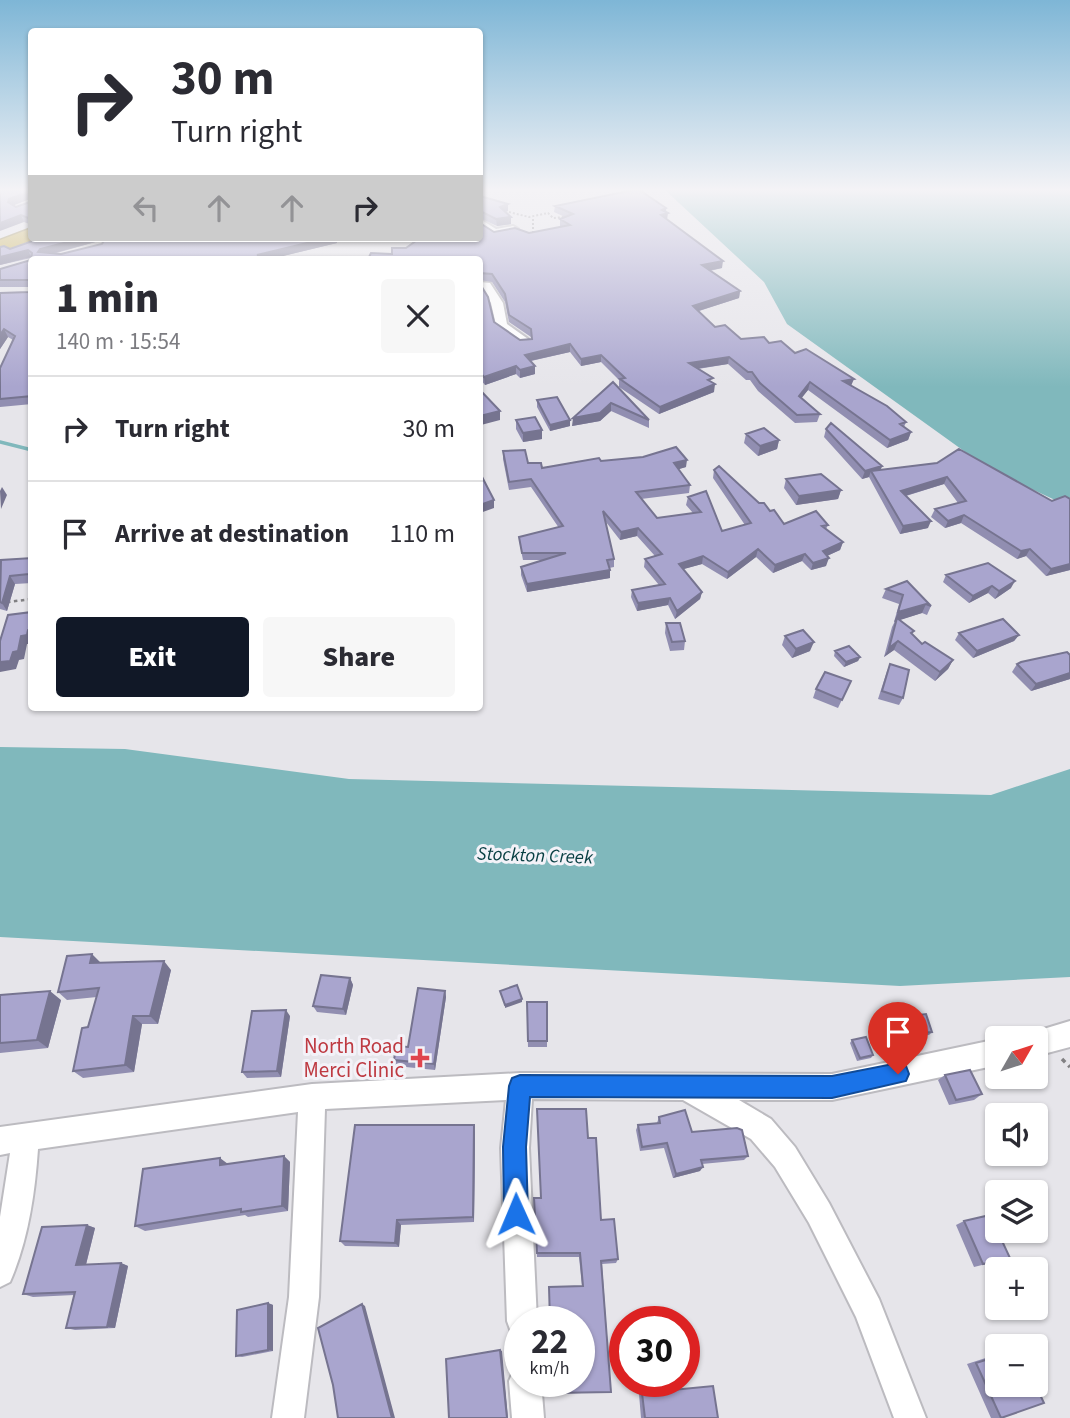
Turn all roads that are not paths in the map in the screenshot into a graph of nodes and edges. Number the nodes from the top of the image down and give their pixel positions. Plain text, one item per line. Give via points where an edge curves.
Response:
1 (483, 285) edge
2 (526, 342) edge
3 (1070, 1034) edge
4 (1048, 1040) edge
5 (985, 1055) edge
6 (520, 1086) junction
7 (685, 1087) junction
8 (312, 1097) junction
9 (12, 1139) edge
10 (0, 1272) edge
11 (521, 1306) edge
12 (526, 1397) edge
13 (288, 1418) edge
14 (528, 1418) edge
15 (910, 1418) edge

1 - 2 street via 497,303 501,326
3 - 4 street
5 - 7 street via 832,1087
6 - 7 street
6 - 8 street
6 - 11 street via 515,1147
7 - 15 street via 761,1129 785,1157 868,1310
8 - 9 street
8 - 13 street via 304,1297
9 - 10 street via 21,1189
12 - 14 street

